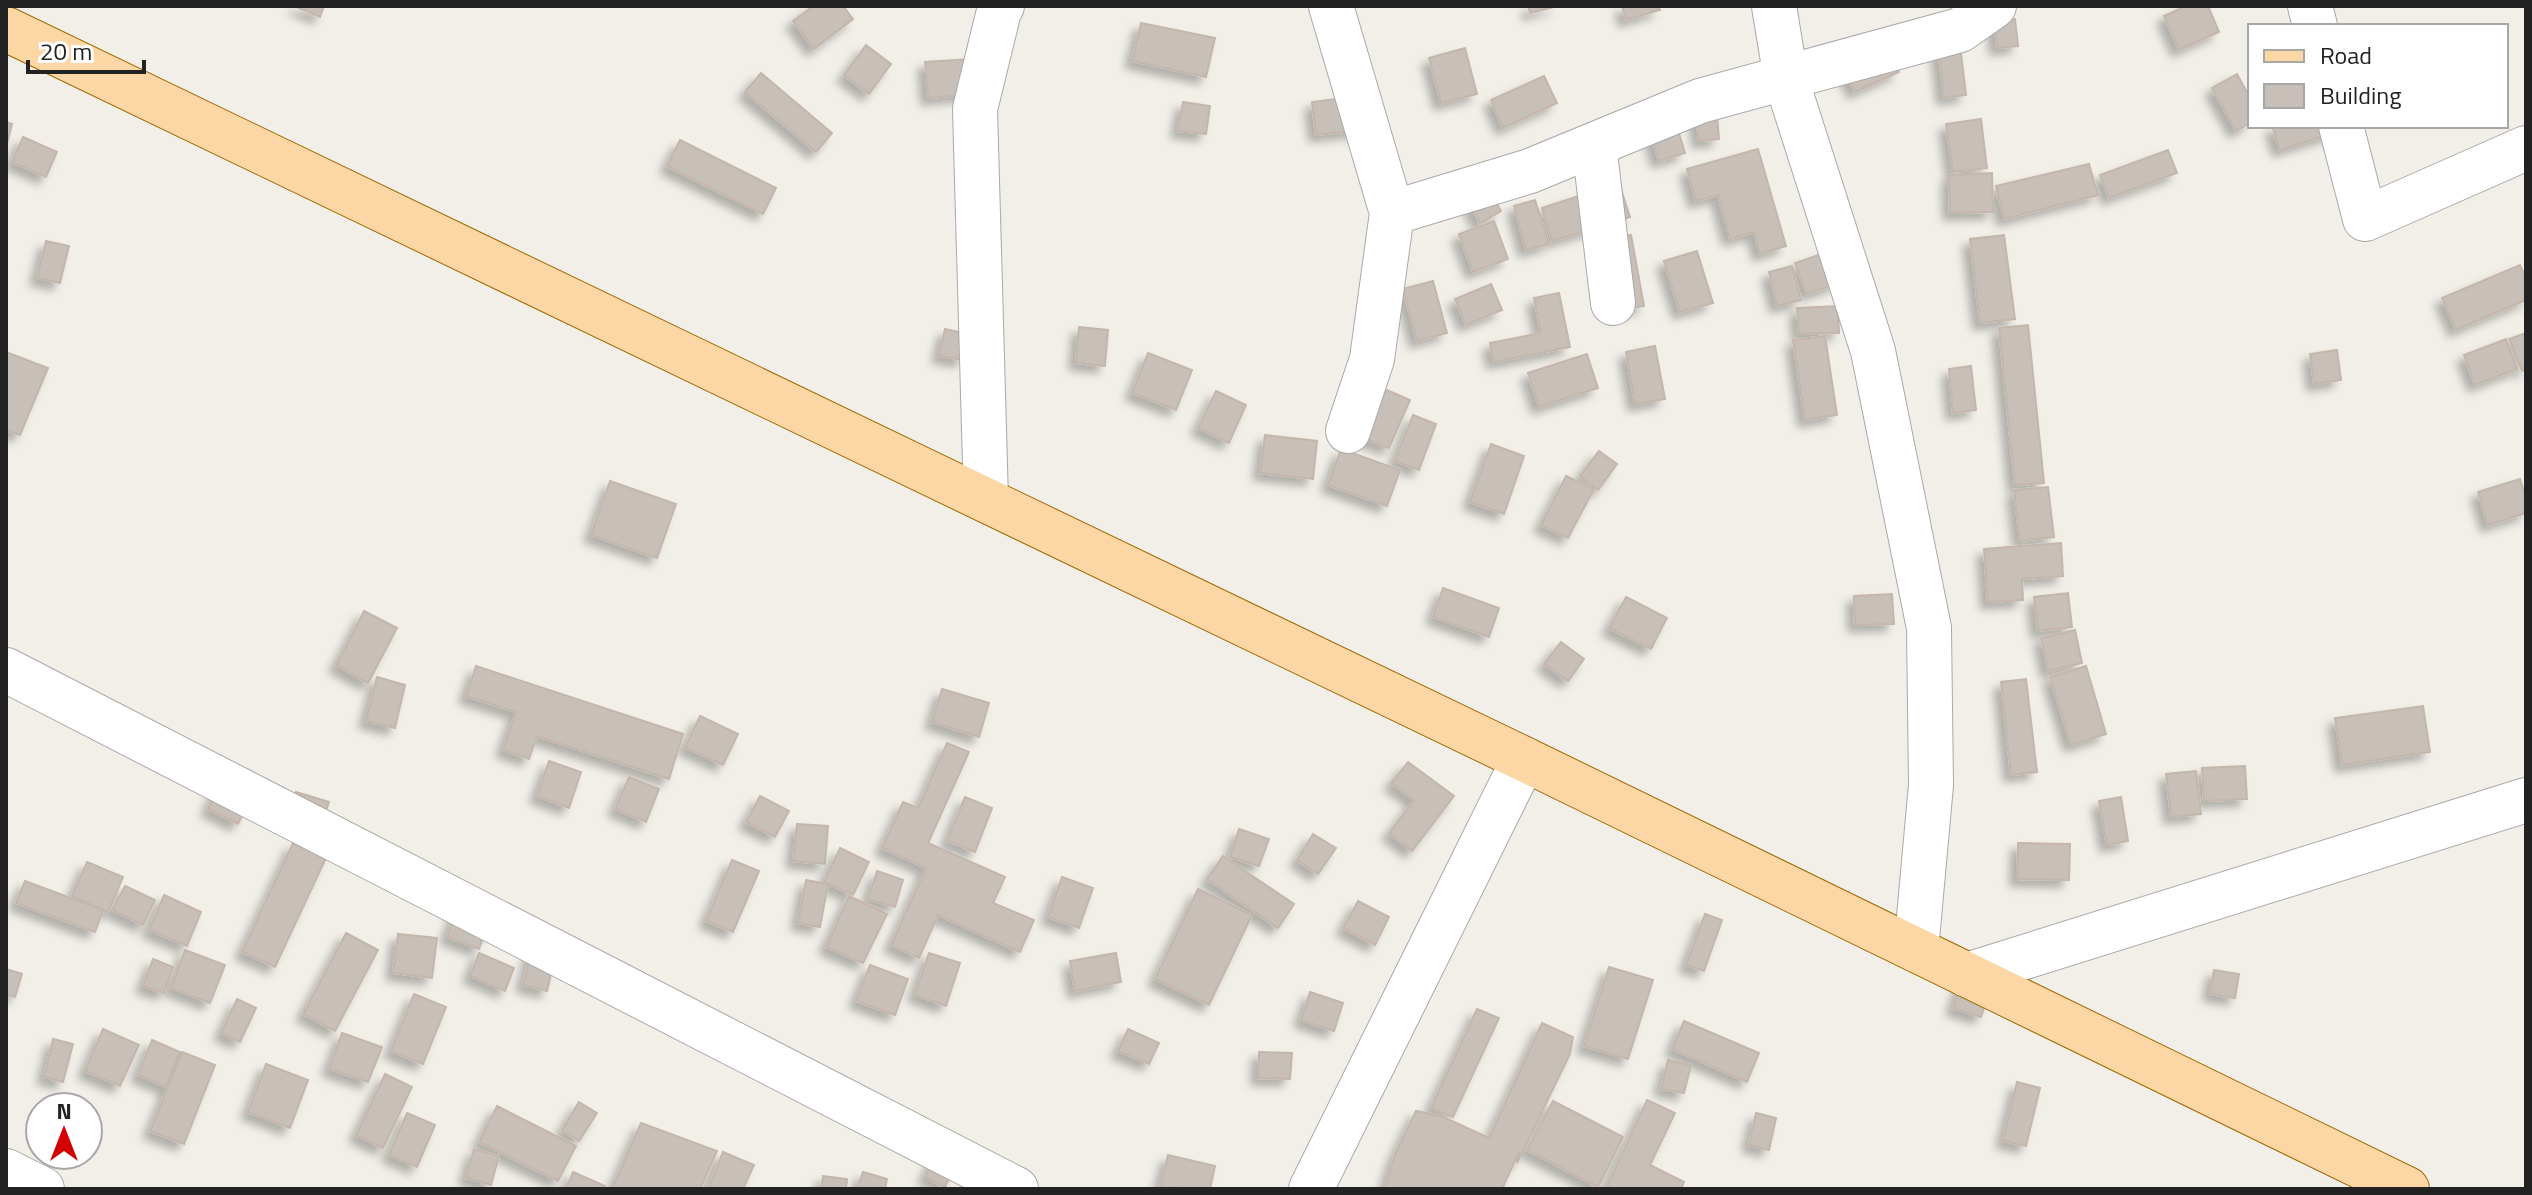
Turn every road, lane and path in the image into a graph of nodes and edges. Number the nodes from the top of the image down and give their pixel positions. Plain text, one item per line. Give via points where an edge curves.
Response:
1 (1002, 6) edge
2 (1331, 6) edge
3 (1774, 6) edge
4 (1994, 6) edge
5 (6, 29) edge
6 (1786, 79) junction
7 (2342, 128) edge
8 (1594, 145) junction
9 (2526, 148) edge
10 (1392, 213) junction
11 (1613, 303) dead end
12 (1348, 431) dead end
13 (986, 500) junction
14 (6, 670) edge
15 (1524, 759) junction
16 (2526, 800) edge
17 (1916, 950) junction
18 (1967, 975) junction
19 (6, 1171) edge
20 (42, 1189) edge
21 (1016, 1189) edge
22 (1311, 1189) edge
23 (2407, 1189) edge

1 - 13 street via 975,109
2 - 10 street
3 - 6 street
4 - 6 street via 1960,30
5 - 13 main road
6 - 8 street via 1700,101
6 - 17 street via 1873,351 1929,628 1931,785
7 - 9 street via 2365,219
8 - 10 street via 1530,171
8 - 11 street
10 - 12 street via 1372,359
13 - 15 main road
14 - 21 street
15 - 17 main road
15 - 22 street
16 - 18 street
17 - 18 main road
18 - 23 main road
19 - 20 street

